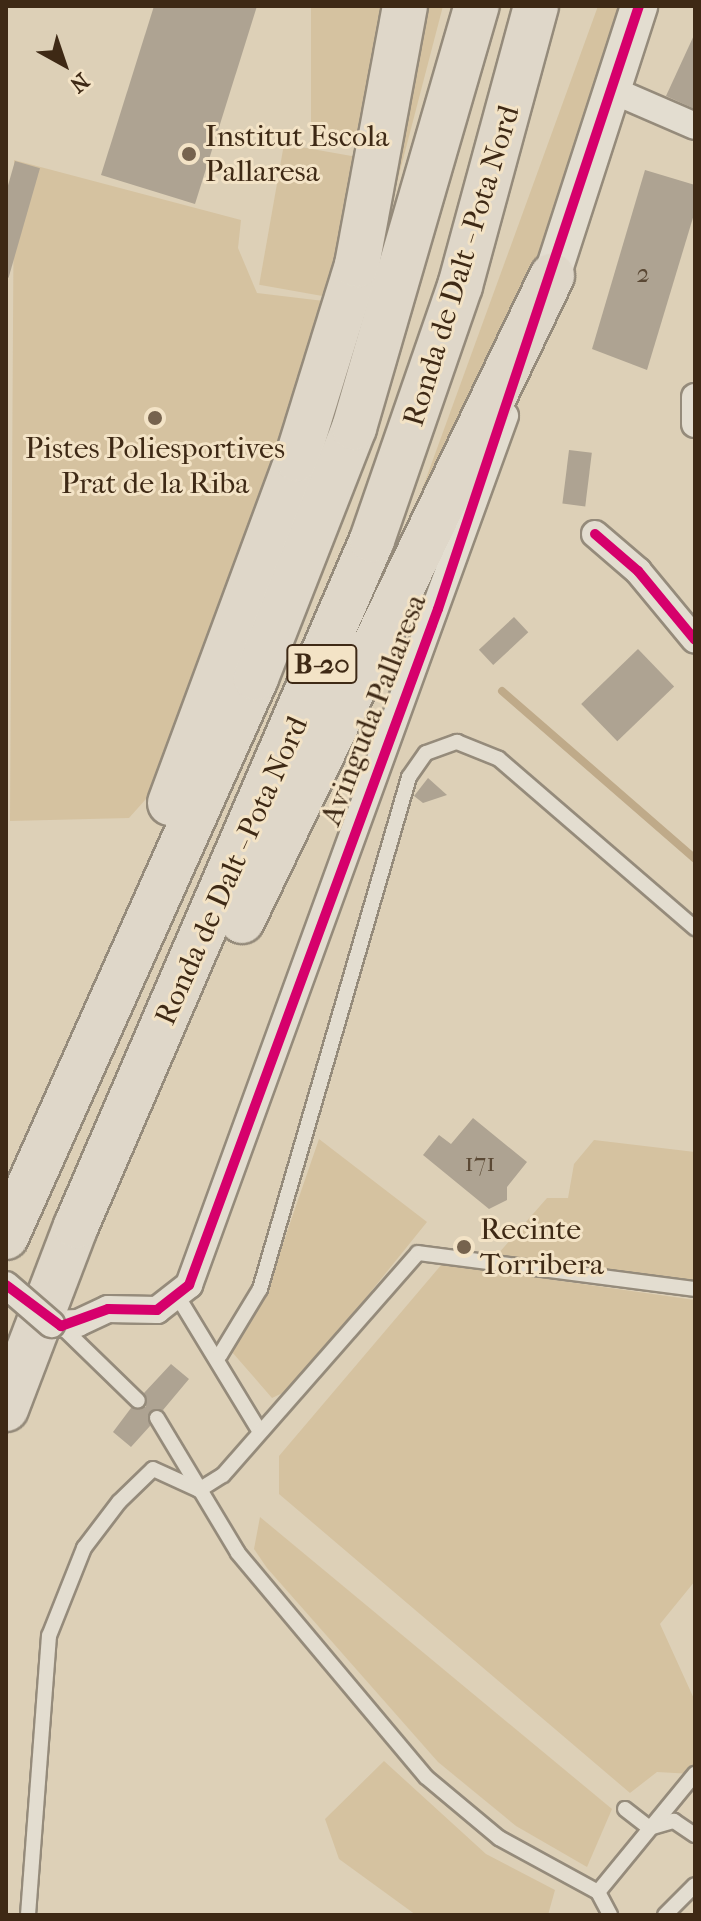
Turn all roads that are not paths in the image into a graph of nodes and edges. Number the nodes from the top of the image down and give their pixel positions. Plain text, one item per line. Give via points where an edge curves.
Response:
1 (405, 6) edge
2 (477, 6) edge
3 (536, 6) edge
4 (639, 6) edge
5 (612, 90) junction
6 (695, 126) edge
7 (552, 276) junction
8 (595, 534) dead end
9 (695, 640) edge
10 (695, 928) edge
11 (6, 1235) edge
12 (6, 1285) edge
13 (695, 1289) edge
14 (178, 1297) junction
15 (53, 1317) junction
16 (220, 1355) junction
17 (138, 1401) dead end
18 (6, 1409) edge
19 (157, 1418) dead end
20 (260, 1432) junction
21 (199, 1490) junction
22 (695, 1774) edge
23 (625, 1809) dead end
24 (649, 1828) junction
25 (695, 1835) edge
26 (695, 1885) edge
27 (598, 1892) junction
28 (28, 1915) edge
29 (610, 1915) edge
30 (665, 1915) edge

1 - 11 highway via 360,251 297,459 229,653 98,971
2 - 11 highway, Ronda de Dalt - Pota Nord / B-20 via 426,198 348,443 256,678
3 - 15 highway, Ronda de Dalt - Pota Nord / B-20 via 460,286 372,540
4 - 5 street, Avinguda Pallaresa
5 - 6 street
5 - 7 street, Avinguda Pallaresa
7 - 14 street, Avinguda Pallaresa via 438,609 199,1260
7 - 15 highway
8 - 9 street via 638,571
10 - 16 lane via 499,759 457,742 426,753 409,777 260,1289
12 - 15 street, bridge
13 - 20 lane via 418,1253
14 - 15 street via 157,1310 108,1309
14 - 16 lane
15 - 17 lane
15 - 18 highway, Ronda de Dalt - Pota Nord / B-20
16 - 20 lane
19 - 21 lane
20 - 21 lane
21 - 27 lane via 238,1553 426,1777 499,1838
21 - 28 lane via 153,1469 84,1548 55,1622
22 - 24 lane
23 - 24 lane
24 - 25 lane via 674,1821
24 - 27 lane
26 - 30 lane
27 - 29 lane

